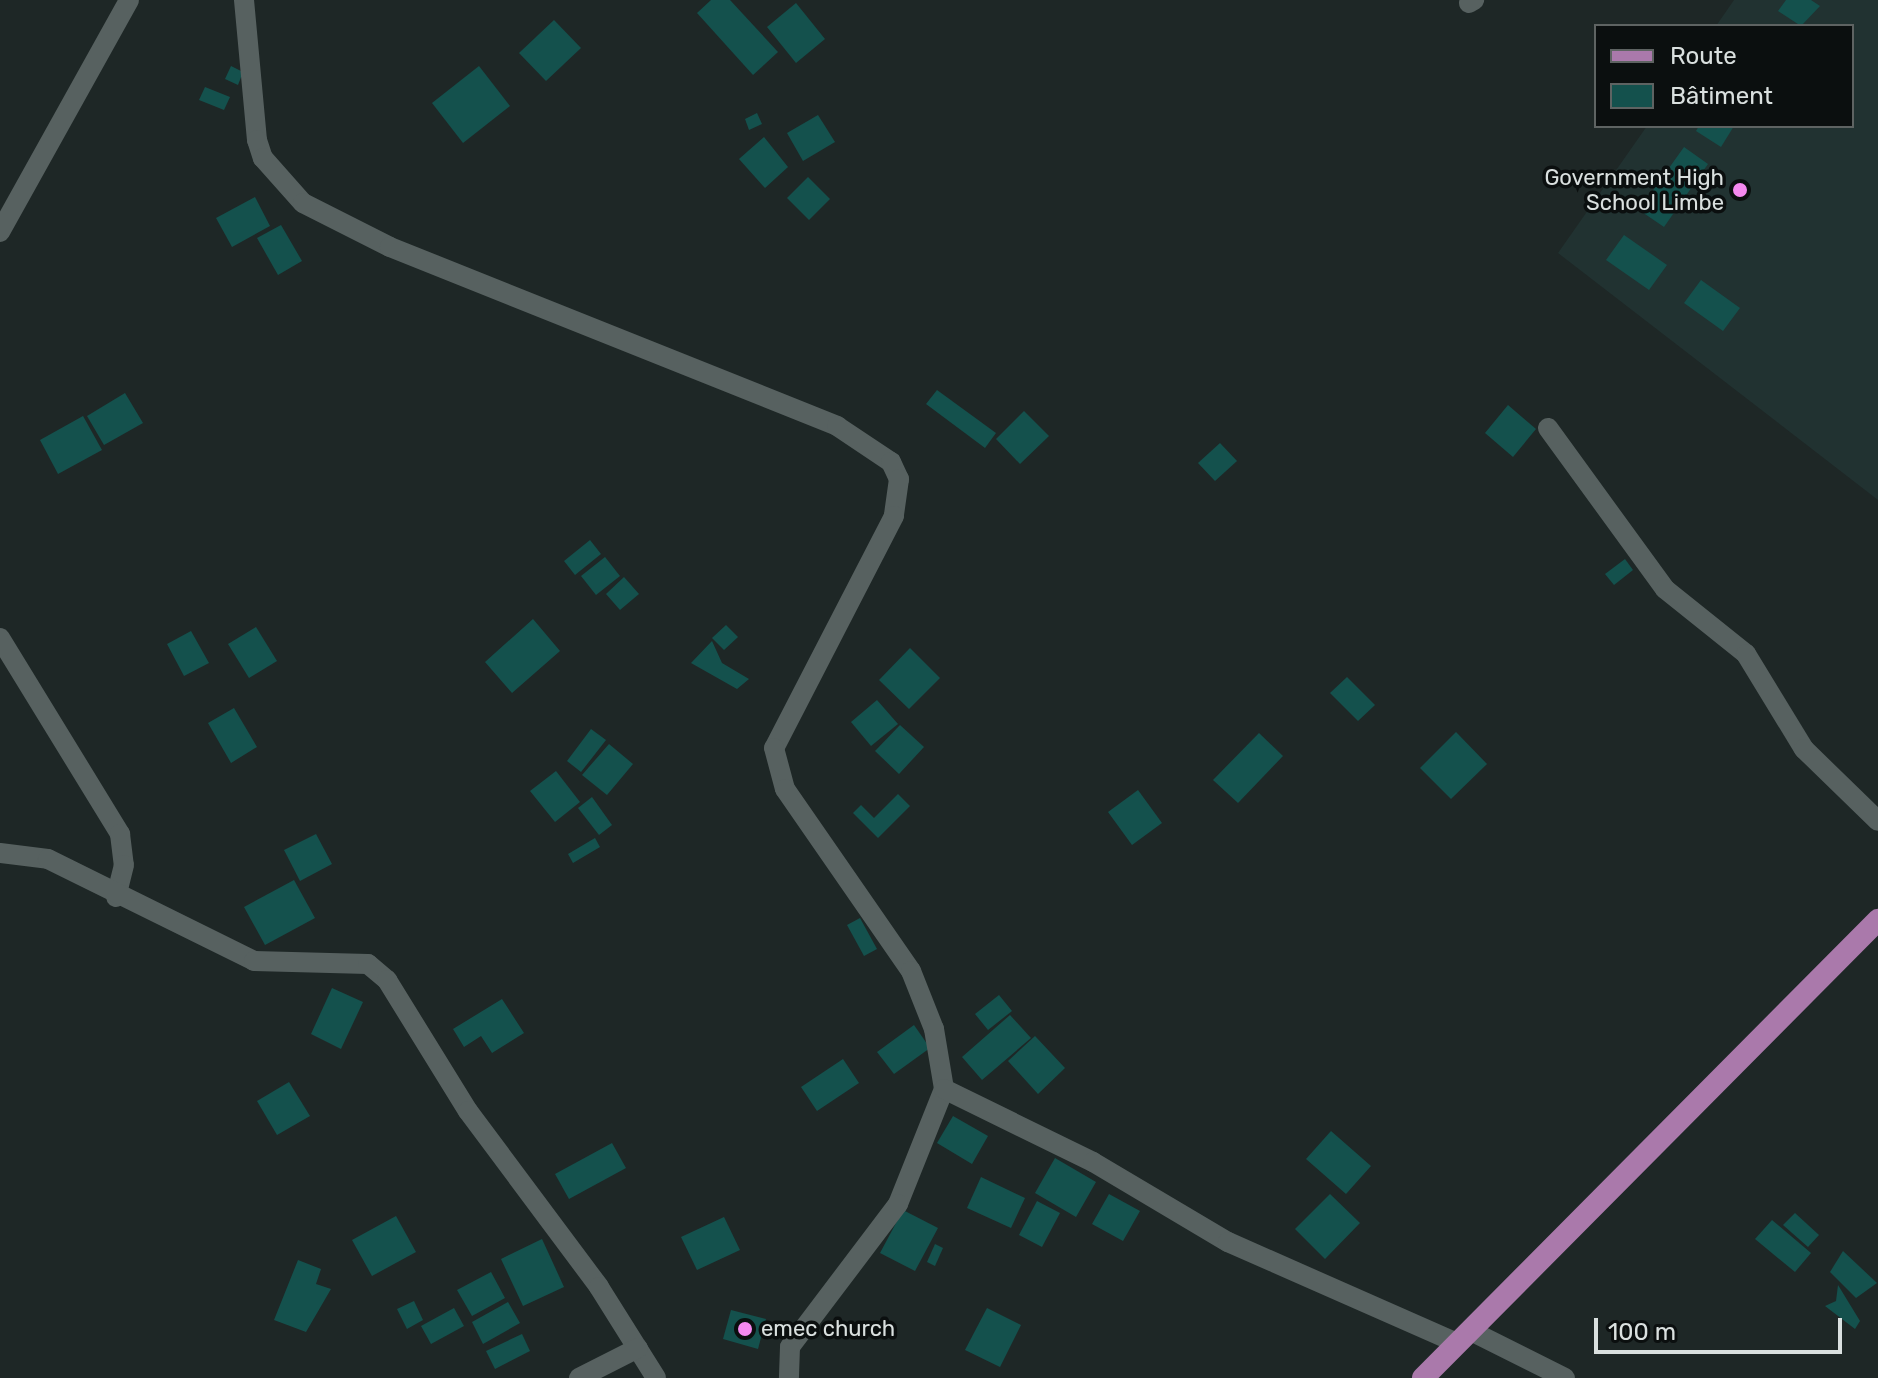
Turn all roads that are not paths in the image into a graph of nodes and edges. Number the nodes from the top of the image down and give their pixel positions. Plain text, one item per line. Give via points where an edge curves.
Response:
1 (129, 0) edge
2 (244, 0) edge
3 (0, 232) edge
4 (1548, 428) dead end
5 (0, 638) edge
6 (1878, 821) edge
7 (0, 853) edge
8 (116, 897) junction
9 (1878, 920) edge
10 (944, 1089) junction
11 (1464, 1337) junction
12 (638, 1348) junction
13 (579, 1378) edge
14 (656, 1378) edge
15 (789, 1378) edge
16 (1423, 1378) edge
17 (1565, 1378) edge

1 - 3 street
2 - 10 street via 263,158 314,210 837,426 891,462 900,493 894,516 774,748 785,789 911,971 934,1029
4 - 6 street via 1665,589 1746,654 1804,749
5 - 8 street via 120,834 124,865
7 - 8 street via 48,859
8 - 12 street via 254,961 350,959 387,980 468,1111
9 - 11 main road
10 - 11 street via 1093,1162 1228,1242
10 - 15 street via 898,1204 790,1347
11 - 16 main road
11 - 17 street
12 - 13 street
12 - 14 street

